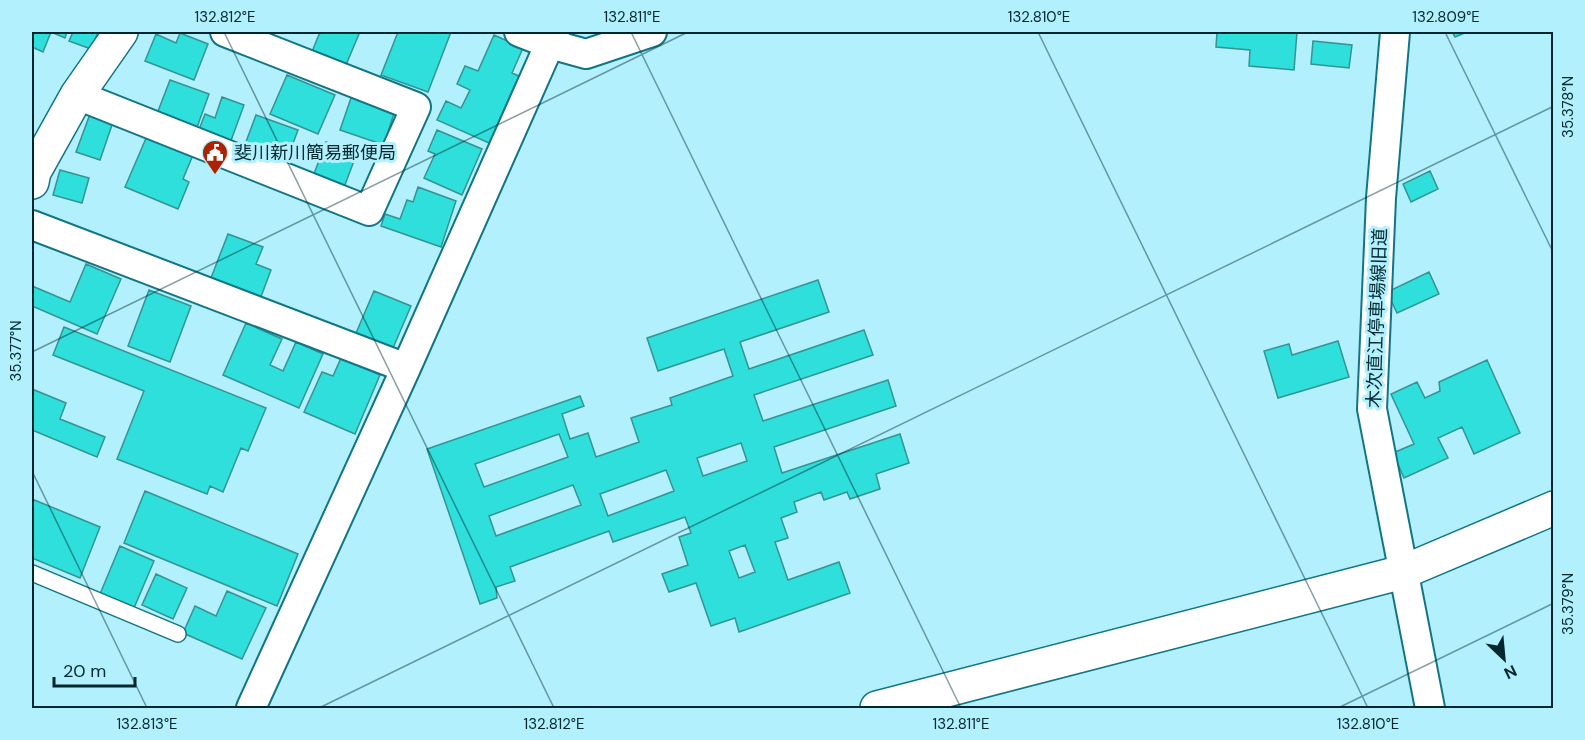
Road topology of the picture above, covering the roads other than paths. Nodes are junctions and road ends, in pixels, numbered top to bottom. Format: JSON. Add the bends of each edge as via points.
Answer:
{"nodes":[{"id":1,"x":121,"y":32,"type":"edge"},
{"id":2,"x":225,"y":32,"type":"edge"},
{"id":3,"x":519,"y":32,"type":"edge"},
{"id":4,"x":652,"y":32,"type":"edge"},
{"id":5,"x":1395,"y":32,"type":"edge"},
{"id":6,"x":553,"y":38,"type":"edge"},
{"id":7,"x":76,"y":95,"type":"junction"},
{"id":8,"x":32,"y":182,"type":"edge"},
{"id":9,"x":32,"y":225,"type":"edge"},
{"id":10,"x":406,"y":368,"type":"junction"},
{"id":11,"x":1554,"y":508,"type":"edge"},
{"id":12,"x":1403,"y":572,"type":"junction"},
{"id":13,"x":32,"y":573,"type":"edge"},
{"id":14,"x":178,"y":634,"type":"dead end"},
{"id":15,"x":251,"y":708,"type":"edge"},
{"id":16,"x":877,"y":708,"type":"edge"},
{"id":17,"x":1430,"y":708,"type":"edge"}],
"edges":[{"from":1,"to":7,"type":"street"},
{"from":2,"to":7,"type":"street","via":[[416,107],[369,211]]},
{"from":3,"to":6,"type":"street"},
{"from":4,"to":6,"type":"street","via":[[586,54]]},
{"from":5,"to":12,"type":"street","name":"木次直江停車場線旧道","via":[[1381,198],[1372,409]]},
{"from":6,"to":10,"type":"street"},
{"from":7,"to":8,"type":"street"},
{"from":9,"to":10,"type":"street"},
{"from":10,"to":15,"type":"street"},
{"from":11,"to":12,"type":"street"},
{"from":12,"to":16,"type":"street"},
{"from":12,"to":17,"type":"street","name":"木次直江停車場線旧道"},
{"from":13,"to":14,"type":"lane"}]}
